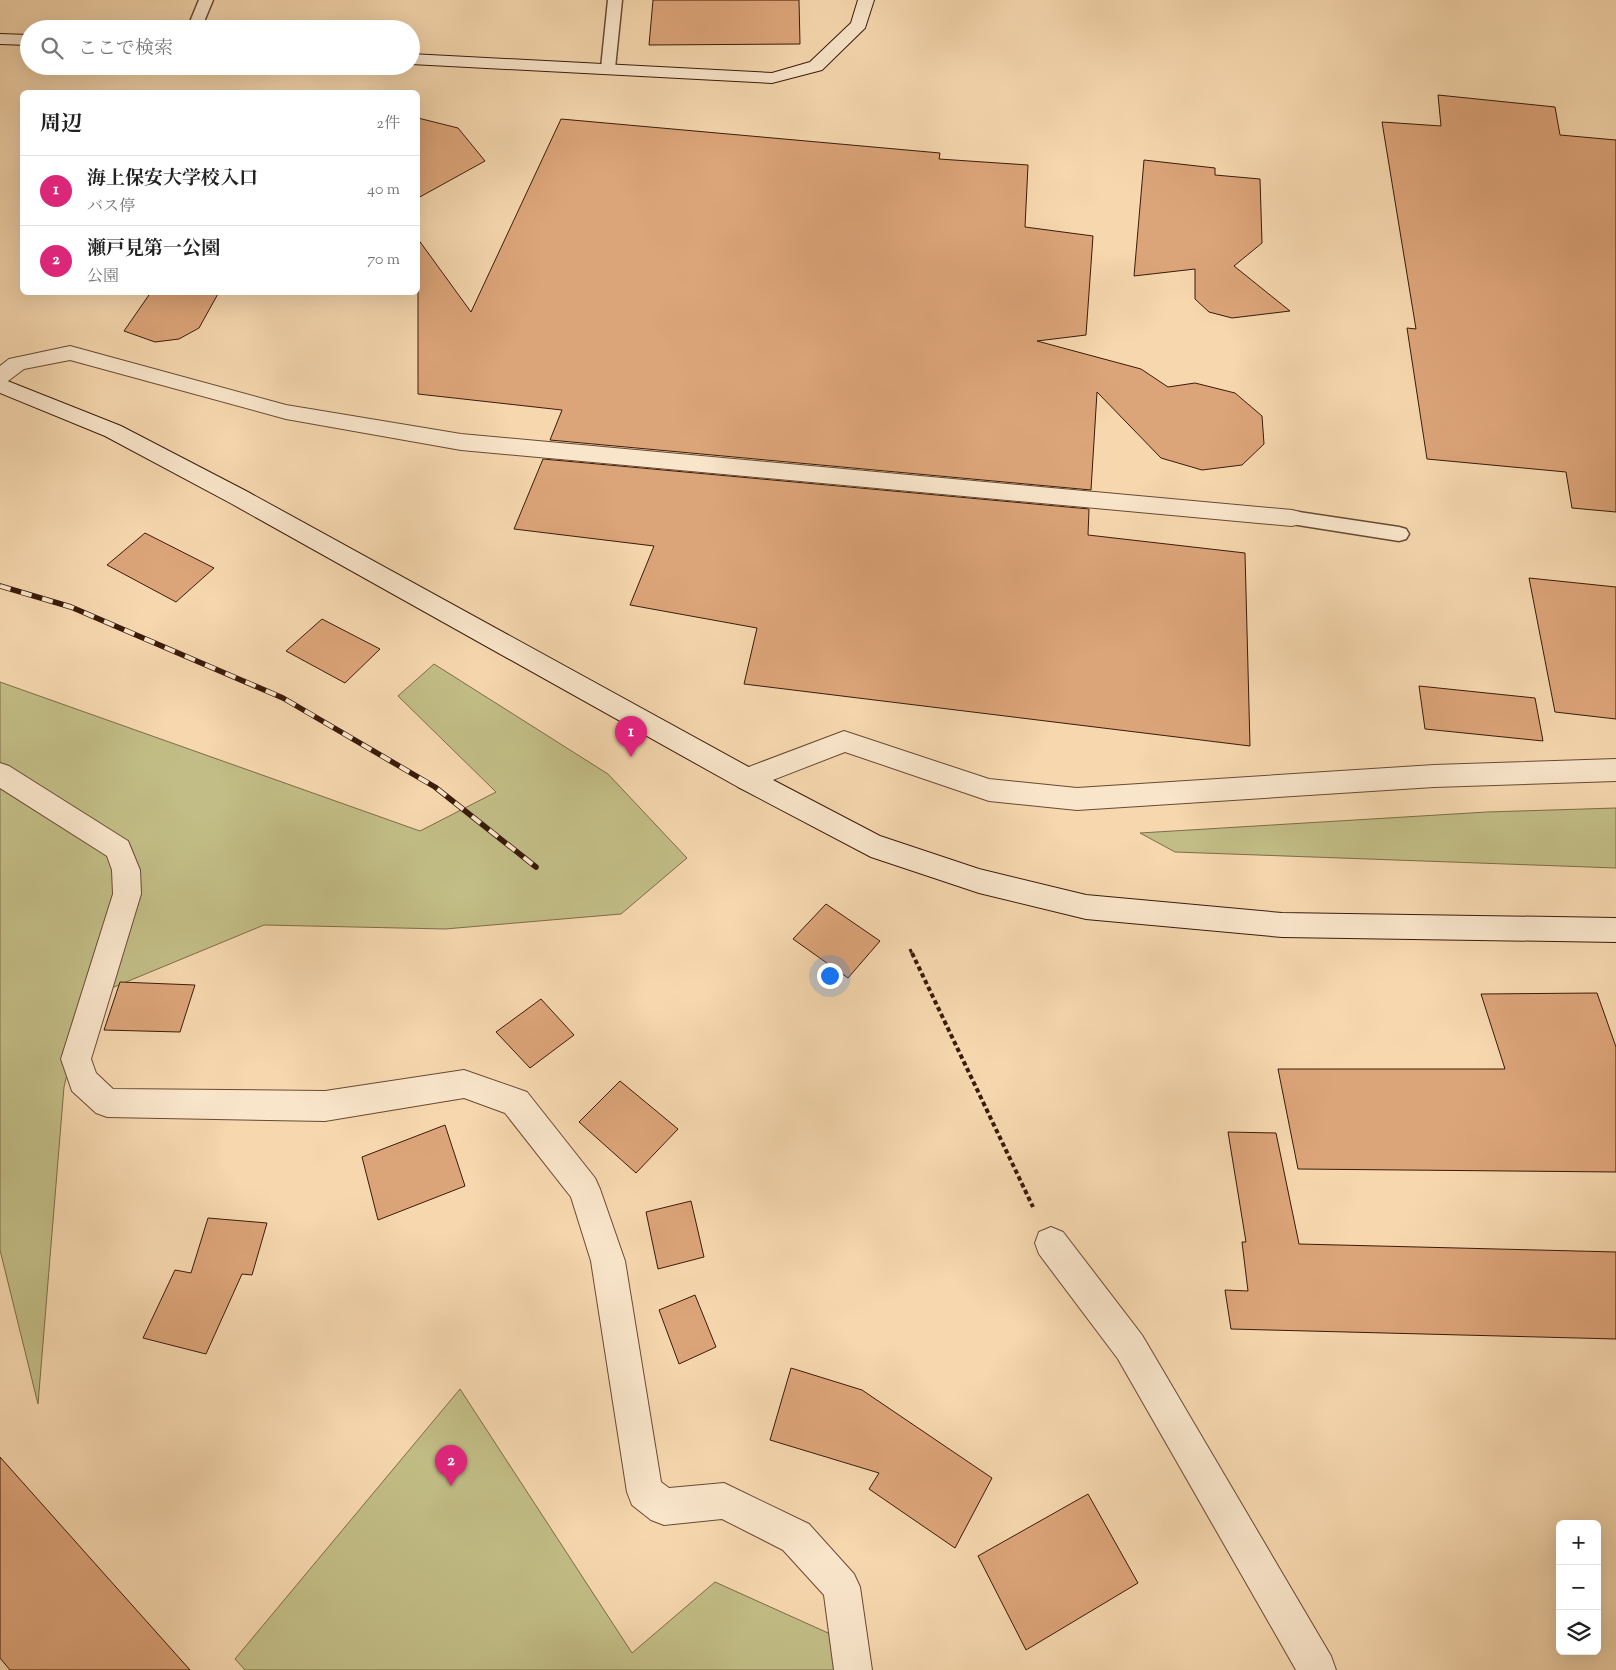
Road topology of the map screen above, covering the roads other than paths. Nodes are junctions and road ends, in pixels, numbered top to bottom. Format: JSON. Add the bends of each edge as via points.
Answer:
{"nodes":[{"id":1,"x":206,"y":0,"type":"edge"},
{"id":2,"x":615,"y":0,"type":"edge"},
{"id":3,"x":866,"y":0,"type":"edge"},
{"id":4,"x":198,"y":20,"type":"edge"},
{"id":5,"x":0,"y":39,"type":"edge"},
{"id":6,"x":20,"y":40,"type":"edge"},
{"id":7,"x":420,"y":59,"type":"edge"},
{"id":8,"x":608,"y":68,"type":"junction"},
{"id":9,"x":0,"y":376,"type":"edge"},
{"id":10,"x":0,"y":385,"type":"edge"},
{"id":11,"x":1292,"y":518,"type":"joint"},
{"id":12,"x":1399,"y":534,"type":"dead end"},
{"id":13,"x":1616,"y":770,"type":"edge"},
{"id":14,"x":0,"y":774,"type":"edge"},
{"id":15,"x":747,"y":779,"type":"junction"},
{"id":16,"x":1616,"y":930,"type":"edge"},
{"id":17,"x":1051,"y":1243,"type":"road end"},
{"id":18,"x":853,"y":1670,"type":"edge"},
{"id":19,"x":1317,"y":1670,"type":"edge"}],
"edges":[{"from":1,"to":4,"type":"lane"},
{"from":2,"to":8,"type":"lane"},
{"from":3,"to":8,"type":"street","via":[[859,24],[816,66],[772,78]]},
{"from":5,"to":6,"type":"street"},
{"from":7,"to":8,"type":"street"},
{"from":9,"to":11,"type":"street","via":[[17,364],[70,353],[286,412],[461,442]]},
{"from":10,"to":15,"type":"street","via":[[113,431],[215,484]]},
{"from":11,"to":12,"type":"lane"},
{"from":13,"to":15,"type":"street","via":[[1434,776],[1077,799],[988,790],[844,741]]},
{"from":14,"to":18,"type":"street","via":[[118,849],[126,870],[127,894],[76,1059],[83,1081],[107,1103],[325,1106],[464,1084],[516,1102],[584,1188],[608,1262],[645,1492],[664,1507],[724,1501],[796,1537],[841,1587]]},
{"from":15,"to":16,"type":"street","via":[[871,844],[979,881],[1086,907],[1282,925]]},
{"from":17,"to":19,"type":"street","via":[[1130,1347]]}]}
